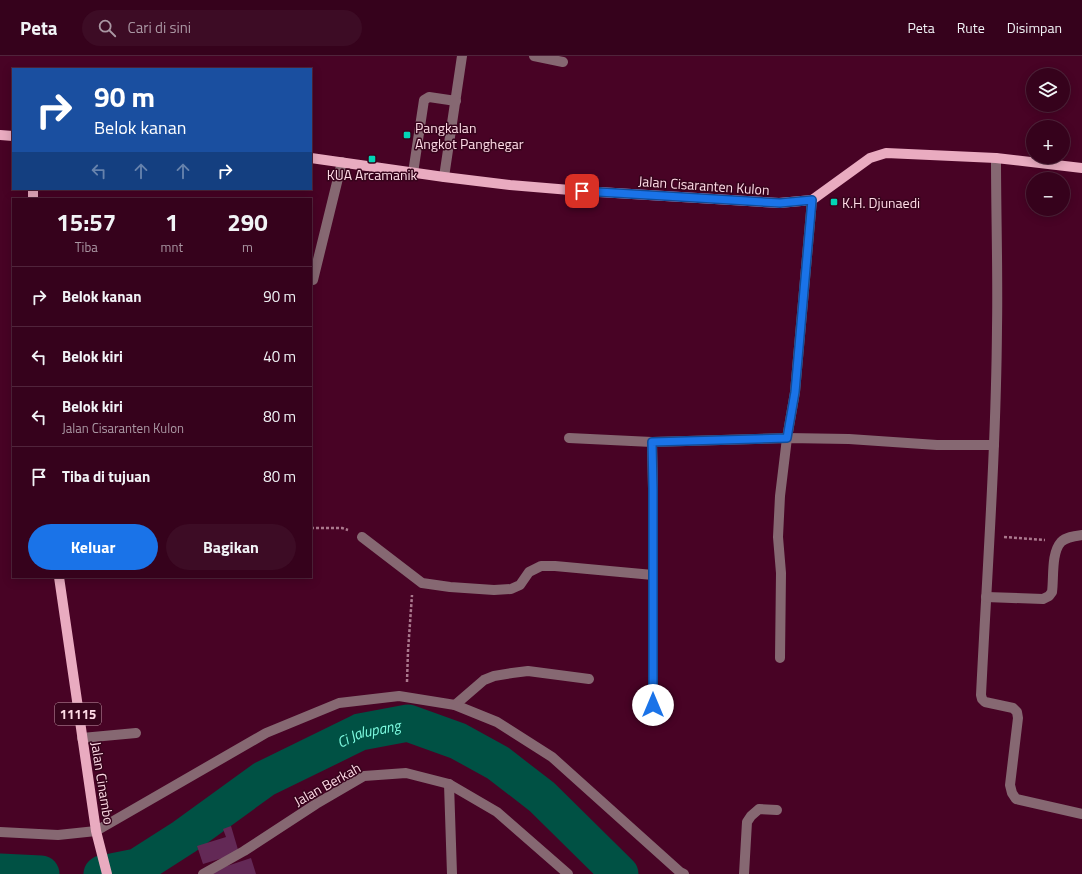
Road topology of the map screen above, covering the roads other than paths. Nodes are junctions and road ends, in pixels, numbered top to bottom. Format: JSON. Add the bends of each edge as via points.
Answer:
{"nodes":[{"id":1,"x":462,"y":56,"type":"edge"},
{"id":2,"x":534,"y":56,"type":"edge"},
{"id":3,"x":562,"y":62,"type":"dead end"},
{"id":4,"x":456,"y":101,"type":"junction"},
{"id":5,"x":0,"y":135,"type":"edge"},
{"id":6,"x":12,"y":136,"type":"edge"},
{"id":7,"x":312,"y":158,"type":"edge"},
{"id":8,"x":996,"y":158,"type":"junction"},
{"id":9,"x":342,"y":162,"type":"junction"},
{"id":10,"x":1082,"y":168,"type":"edge"},
{"id":11,"x":413,"y":173,"type":"junction"},
{"id":12,"x":444,"y":177,"type":"junction"},
{"id":13,"x":812,"y":200,"type":"junction"},
{"id":14,"x":313,"y":280,"type":"dead end"},
{"id":15,"x":570,"y":438,"type":"dead end"},
{"id":16,"x":787,"y":438,"type":"junction"},
{"id":17,"x":652,"y":442,"type":"junction"},
{"id":18,"x":994,"y":444,"type":"junction"},
{"id":19,"x":1082,"y":535,"type":"edge"},
{"id":20,"x":362,"y":537,"type":"dead end"},
{"id":21,"x":653,"y":575,"type":"junction"},
{"id":22,"x":59,"y":578,"type":"edge"},
{"id":23,"x":986,"y":597,"type":"junction"},
{"id":24,"x":780,"y":658,"type":"dead end"},
{"id":25,"x":590,"y":678,"type":"dead end"},
{"id":26,"x":455,"y":705,"type":"junction"},
{"id":27,"x":653,"y":705,"type":"dead end"},
{"id":28,"x":136,"y":733,"type":"dead end"},
{"id":29,"x":82,"y":738,"type":"junction"},
{"id":30,"x":449,"y":784,"type":"junction"},
{"id":31,"x":777,"y":810,"type":"dead end"},
{"id":32,"x":1082,"y":814,"type":"edge"},
{"id":33,"x":96,"y":831,"type":"junction"},
{"id":34,"x":0,"y":832,"type":"edge"},
{"id":35,"x":107,"y":874,"type":"edge"},
{"id":36,"x":203,"y":874,"type":"edge"},
{"id":37,"x":452,"y":874,"type":"edge"},
{"id":38,"x":568,"y":874,"type":"edge"},
{"id":39,"x":684,"y":874,"type":"edge"},
{"id":40,"x":744,"y":874,"type":"edge"}],
"edges":[{"from":1,"to":4,"type":"street"},
{"from":2,"to":3,"type":"street"},
{"from":4,"to":11,"type":"street","via":[[429,96],[424,100]]},
{"from":4,"to":12,"type":"street"},
{"from":5,"to":6,"type":"main road"},
{"from":7,"to":9,"type":"main road","name":"Jalan Cisaranten Kulon"},
{"from":8,"to":10,"type":"main road"},
{"from":8,"to":13,"type":"main road","via":[[886,154],[870,158]]},
{"from":8,"to":18,"type":"street","via":[[997,328]]},
{"from":9,"to":11,"type":"main road","name":"Jalan Cisaranten Kulon"},
{"from":9,"to":14,"type":"street"},
{"from":11,"to":12,"type":"main road","name":"Jalan Cisaranten Kulon"},
{"from":12,"to":13,"type":"main road","name":"Jalan Cisaranten Kulon","via":[[582,191],[772,203]]},
{"from":13,"to":16,"type":"street","via":[[795,392]]},
{"from":15,"to":17,"type":"street"},
{"from":16,"to":17,"type":"street"},
{"from":16,"to":18,"type":"street","via":[[937,445]]},
{"from":16,"to":24,"type":"street","via":[[778,537],[781,573]]},
{"from":17,"to":21,"type":"street"},
{"from":18,"to":23,"type":"street"},
{"from":19,"to":23,"type":"street","via":[[1062,541],[1055,552],[1052,592],[1049,596],[1043,599]]},
{"from":20,"to":21,"type":"street","via":[[422,583],[450,587],[510,589],[520,585],[529,572],[541,566]]},
{"from":21,"to":27,"type":"street"},
{"from":22,"to":29,"type":"main road","name":"Jalan Cinambo","number":"11115"},
{"from":23,"to":32,"type":"street","via":[[981,695],[985,702],[1013,708],[1017,712],[1010,785],[1012,793],[1016,799]]},
{"from":25,"to":26,"type":"street","via":[[528,671],[494,676],[484,680]]},
{"from":26,"to":33,"type":"street","via":[[399,696],[339,703],[266,734]]},
{"from":26,"to":39,"type":"street","via":[[498,722],[552,757]]},
{"from":28,"to":29,"type":"street"},
{"from":29,"to":33,"type":"main road","name":"Jalan Cinambo","number":"11115"},
{"from":30,"to":36,"type":"street","name":"Jalan Berkah","via":[[406,773],[364,776],[316,804],[244,852]]},
{"from":30,"to":37,"type":"street"},
{"from":30,"to":38,"type":"street","name":"Jalan Berkah","via":[[498,812]]},
{"from":31,"to":40,"type":"street","via":[[759,809],[750,816],[747,822]]},
{"from":33,"to":34,"type":"street","via":[[58,835]]},
{"from":33,"to":35,"type":"main road","name":"Jalan Cinambo","number":"11115"}]}
